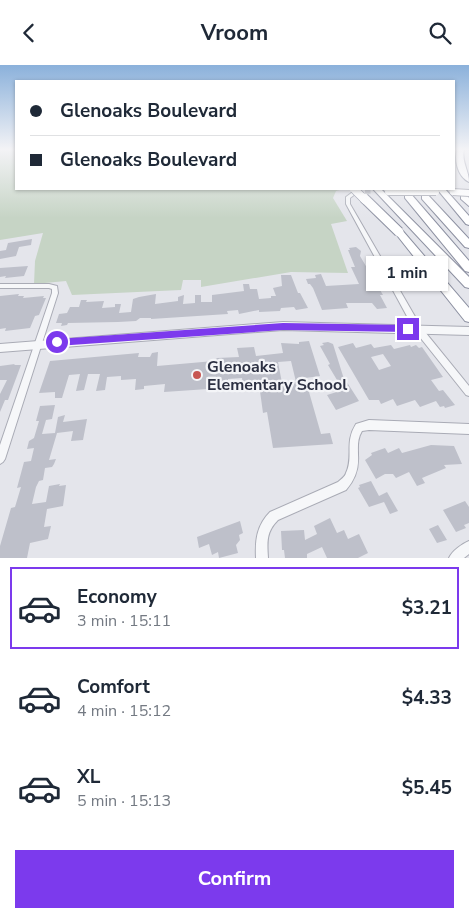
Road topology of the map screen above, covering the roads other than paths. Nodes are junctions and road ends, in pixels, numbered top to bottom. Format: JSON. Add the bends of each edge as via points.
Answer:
{"nodes":[{"id":1,"x":439,"y":190,"type":"edge"},
{"id":2,"x":455,"y":190,"type":"edge"},
{"id":3,"x":369,"y":191,"type":"edge"},
{"id":4,"x":408,"y":196,"type":"dead end"},
{"id":5,"x":425,"y":197,"type":"dead end"},
{"id":6,"x":467,"y":197,"type":"edge"},
{"id":7,"x":469,"y":222,"type":"edge"},
{"id":8,"x":469,"y":245,"type":"edge"},
{"id":9,"x":469,"y":268,"type":"edge"},
{"id":10,"x":469,"y":284,"type":"edge"},
{"id":11,"x":0,"y":286,"type":"edge"},
{"id":12,"x":469,"y":317,"type":"edge"},
{"id":13,"x":418,"y":329,"type":"junction"},
{"id":14,"x":469,"y":331,"type":"edge"},
{"id":15,"x":39,"y":344,"type":"junction"},
{"id":16,"x":0,"y":348,"type":"edge"},
{"id":17,"x":469,"y":392,"type":"edge"},
{"id":18,"x":469,"y":429,"type":"edge"},
{"id":19,"x":0,"y":459,"type":"edge"},
{"id":20,"x":469,"y":547,"type":"edge"},
{"id":21,"x":262,"y":558,"type":"edge"},
{"id":22,"x":455,"y":558,"type":"edge"}],
"edges":[{"from":1,"to":3,"type":"main road","bridge":true},
{"from":1,"to":7,"type":"highway"},
{"from":2,"to":6,"type":"main road","bridge":true},
{"from":3,"to":10,"type":"highway"},
{"from":3,"to":12,"type":"highway","bridge":true},
{"from":3,"to":13,"type":"street","via":[[348,197],[348,204]]},
{"from":4,"to":9,"type":"highway"},
{"from":5,"to":8,"type":"highway"},
{"from":11,"to":15,"type":"street","via":[[55,288]]},
{"from":13,"to":14,"type":"street"},
{"from":13,"to":15,"type":"street","via":[[283,326]]},
{"from":13,"to":17,"type":"street"},
{"from":15,"to":16,"type":"street"},
{"from":15,"to":19,"type":"street"},
{"from":18,"to":21,"type":"street","via":[[359,427],[355,433],[354,468],[349,479],[342,486],[268,521],[262,535]]},
{"from":20,"to":22,"type":"street"}]}
